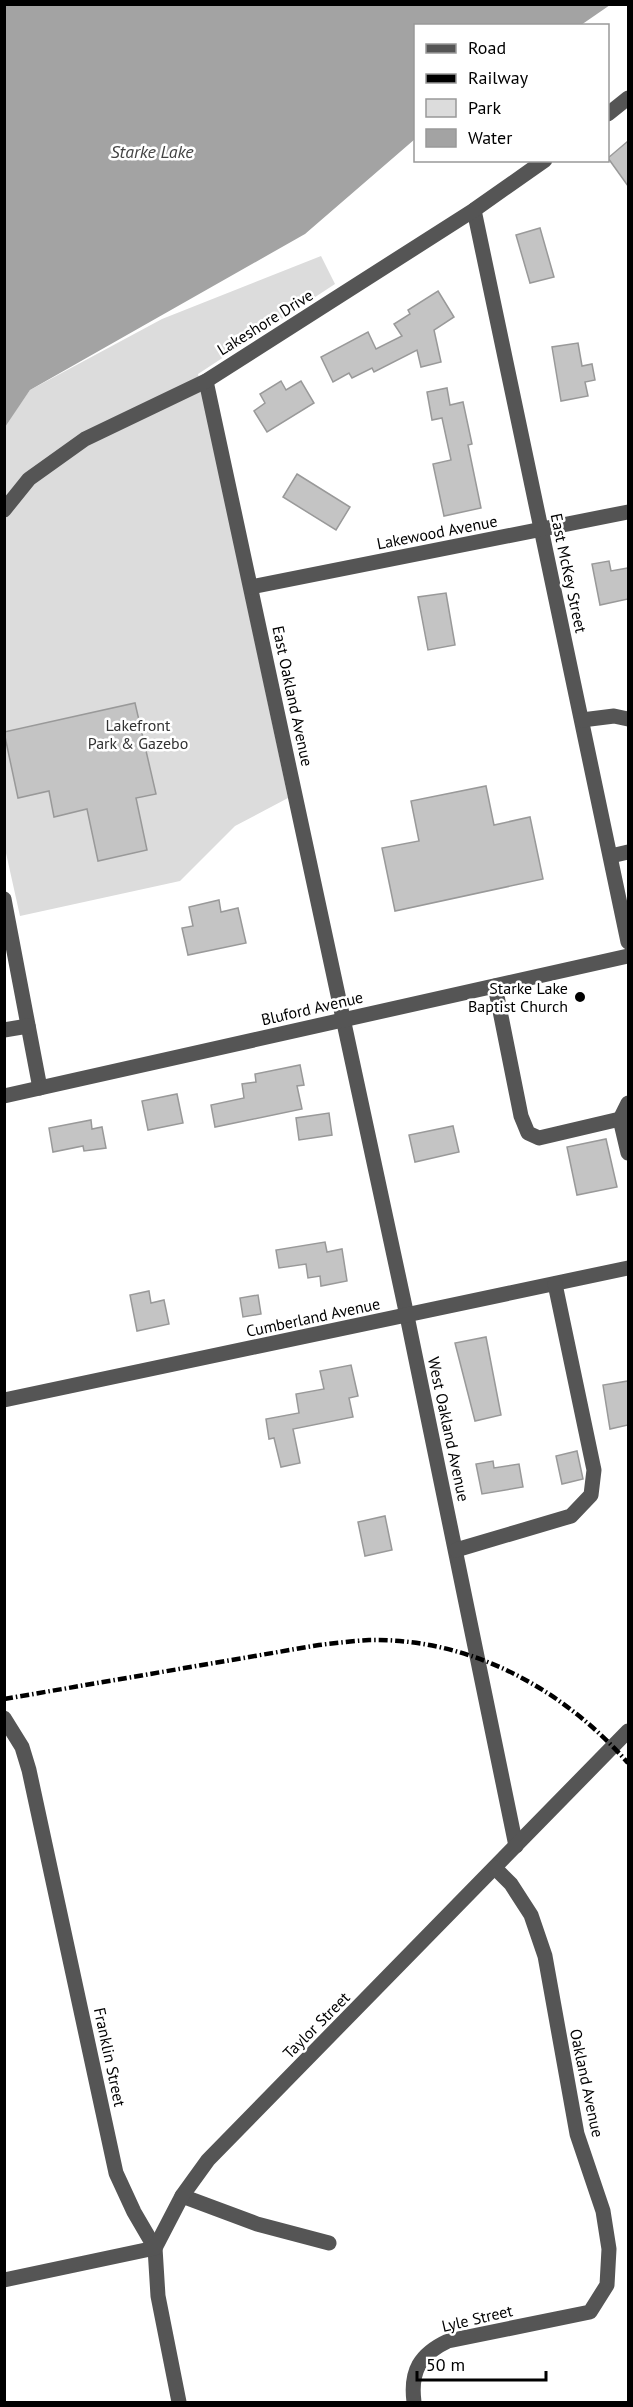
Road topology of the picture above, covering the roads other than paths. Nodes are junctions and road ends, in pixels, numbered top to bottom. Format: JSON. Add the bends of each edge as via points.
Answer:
{"nodes":[{"id":1,"x":628,"y":98,"type":"edge"},
{"id":2,"x":609,"y":113,"type":"edge"},
{"id":3,"x":542,"y":162,"type":"edge"},
{"id":4,"x":474,"y":210,"type":"junction"},
{"id":5,"x":206,"y":381,"type":"junction"},
{"id":6,"x":4,"y":510,"type":"edge"},
{"id":7,"x":628,"y":512,"type":"edge"},
{"id":8,"x":542,"y":530,"type":"junction"},
{"id":9,"x":251,"y":587,"type":"junction"},
{"id":10,"x":628,"y":719,"type":"edge"},
{"id":11,"x":582,"y":720,"type":"junction"},
{"id":12,"x":628,"y":852,"type":"edge"},
{"id":13,"x":610,"y":856,"type":"junction"},
{"id":14,"x":5,"y":900,"type":"edge"},
{"id":15,"x":628,"y":942,"type":"edge"},
{"id":16,"x":9,"y":952,"type":"edge"},
{"id":17,"x":628,"y":956,"type":"edge"},
{"id":18,"x":495,"y":986,"type":"junction"},
{"id":19,"x":343,"y":1020,"type":"junction"},
{"id":20,"x":28,"y":1026,"type":"junction"},
{"id":21,"x":4,"y":1030,"type":"edge"},
{"id":22,"x":40,"y":1088,"type":"junction"},
{"id":23,"x":4,"y":1096,"type":"edge"},
{"id":24,"x":628,"y":1103,"type":"edge"},
{"id":25,"x":620,"y":1119,"type":"junction"},
{"id":26,"x":628,"y":1153,"type":"edge"},
{"id":27,"x":628,"y":1268,"type":"edge"},
{"id":28,"x":555,"y":1284,"type":"junction"},
{"id":29,"x":406,"y":1316,"type":"junction"},
{"id":30,"x":4,"y":1400,"type":"edge"},
{"id":31,"x":456,"y":1550,"type":"junction"},
{"id":32,"x":4,"y":1718,"type":"edge"},
{"id":33,"x":628,"y":1731,"type":"edge"},
{"id":34,"x":516,"y":1846,"type":"junction"},
{"id":35,"x":495,"y":1868,"type":"junction"},
{"id":36,"x":182,"y":2196,"type":"junction"},
{"id":37,"x":329,"y":2243,"type":"dead end"},
{"id":38,"x":155,"y":2248,"type":"junction"},
{"id":39,"x":4,"y":2280,"type":"edge"},
{"id":40,"x":590,"y":2312,"type":"joint"},
{"id":41,"x":179,"y":2403,"type":"edge"},
{"id":42,"x":414,"y":2403,"type":"edge"}],
"edges":[{"from":1,"to":2,"type":"street"},
{"from":3,"to":4,"type":"street","name":"Lakeshore Drive"},
{"from":4,"to":5,"type":"street","name":"Lakeshore Drive"},
{"from":4,"to":8,"type":"street","name":"East McKey Street"},
{"from":5,"to":6,"type":"street","name":"Lakeshore Drive","via":[[86,439],[29,479]]},
{"from":5,"to":9,"type":"street","name":"East Oakland Avenue"},
{"from":7,"to":8,"type":"street","name":"Lakewood Avenue"},
{"from":8,"to":9,"type":"street","name":"Lakewood Avenue"},
{"from":8,"to":11,"type":"street","name":"East McKey Street"},
{"from":9,"to":19,"type":"street","name":"East Oakland Avenue"},
{"from":10,"to":11,"type":"street","via":[[614,716]]},
{"from":11,"to":13,"type":"street","name":"East McKey Street"},
{"from":12,"to":13,"type":"street"},
{"from":13,"to":15,"type":"street","name":"East McKey Street"},
{"from":14,"to":16,"type":"street"},
{"from":16,"to":20,"type":"street"},
{"from":17,"to":18,"type":"street","name":"Bluford Avenue"},
{"from":18,"to":19,"type":"street","name":"Bluford Avenue"},
{"from":18,"to":25,"type":"street","via":[[521,1116],[528,1133],[538,1138]]},
{"from":19,"to":22,"type":"street","name":"Bluford Avenue"},
{"from":19,"to":29,"type":"street","name":"West Oakland Avenue"},
{"from":20,"to":21,"type":"street"},
{"from":20,"to":22,"type":"street"},
{"from":22,"to":23,"type":"street","name":"Bluford Avenue"},
{"from":24,"to":25,"type":"street"},
{"from":25,"to":26,"type":"street"},
{"from":27,"to":28,"type":"street","name":"Cumberland Avenue"},
{"from":28,"to":29,"type":"street","name":"Cumberland Avenue"},
{"from":28,"to":31,"type":"street","via":[[594,1470],[591,1495],[571,1516]]},
{"from":29,"to":30,"type":"street","name":"Cumberland Avenue"},
{"from":29,"to":31,"type":"street","name":"West Oakland Avenue"},
{"from":31,"to":34,"type":"street","name":"West Oakland Avenue"},
{"from":32,"to":38,"type":"street","name":"Franklin Street","via":[[22,1746],[29,1770],[116,2173]]},
{"from":33,"to":34,"type":"street","name":"Taylor Street"},
{"from":34,"to":35,"type":"street","name":"Taylor Street"},
{"from":35,"to":36,"type":"street","name":"Taylor Street","via":[[208,2160]]},
{"from":35,"to":40,"type":"street","name":"Oakland Avenue","via":[[531,1915],[545,1956],[577,2134],[603,2211],[609,2248],[607,2285]]},
{"from":36,"to":37,"type":"street","via":[[257,2224]]},
{"from":36,"to":38,"type":"street","name":"Taylor Street"},
{"from":38,"to":39,"type":"street"},
{"from":38,"to":41,"type":"street","name":"Franklin Street","via":[[158,2296]]},
{"from":40,"to":42,"type":"street","name":"Lyle Street","via":[[448,2341],[432,2349],[419,2362],[412,2388]]}]}
